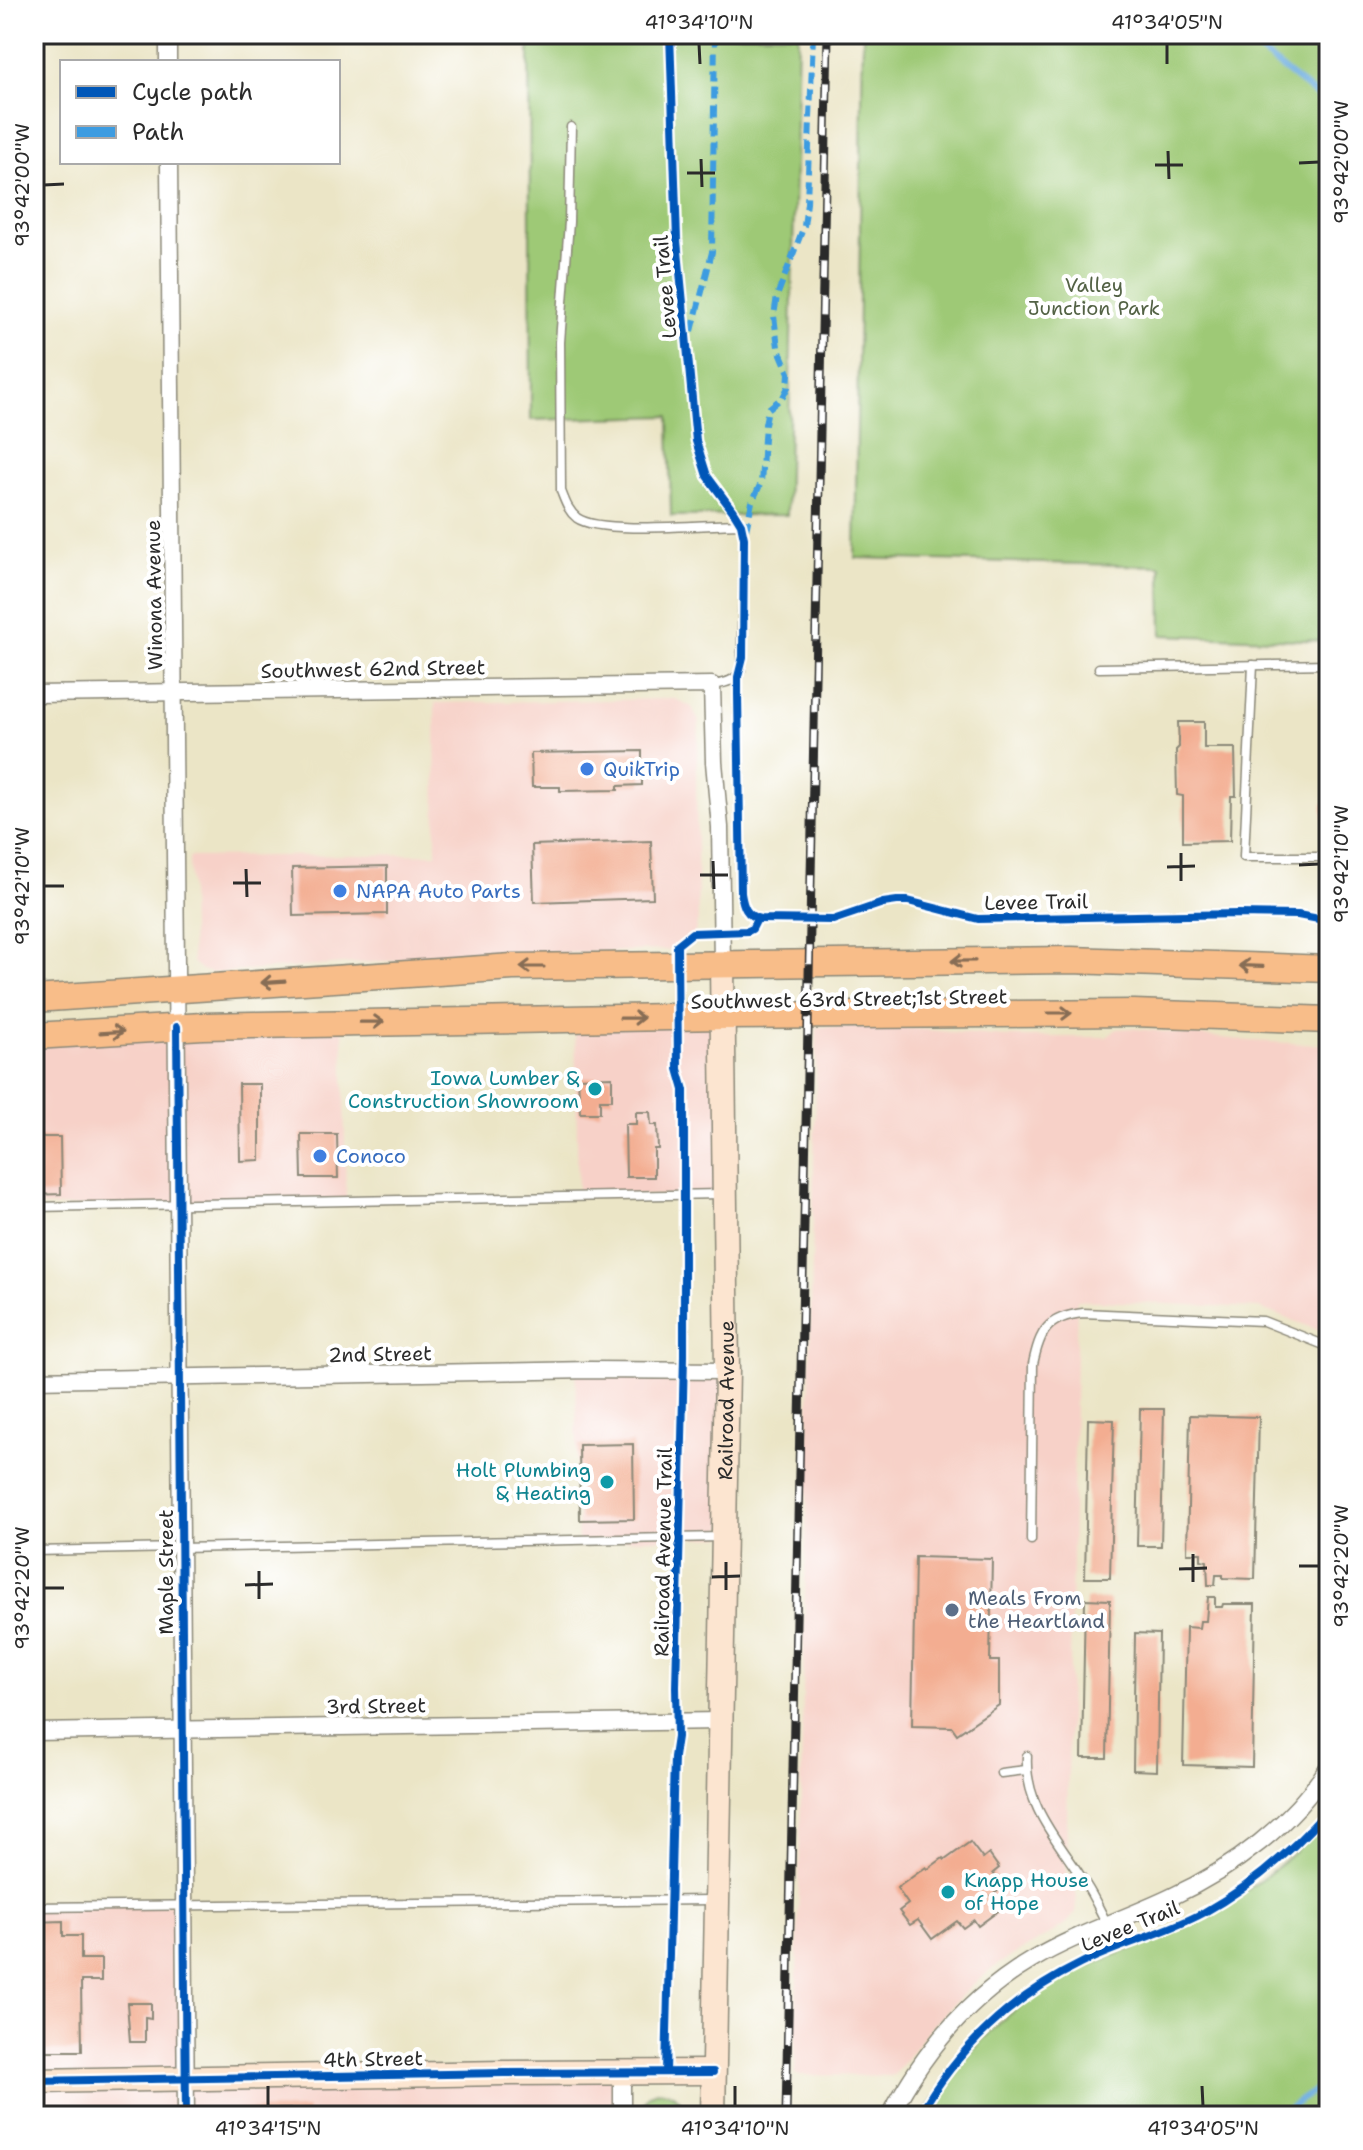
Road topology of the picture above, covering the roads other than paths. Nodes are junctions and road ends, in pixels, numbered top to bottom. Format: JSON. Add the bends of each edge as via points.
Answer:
{"nodes":[{"id":1,"x":168,"y":34,"type":"edge"},
{"id":2,"x":168,"y":60,"type":"edge"},
{"id":3,"x":571,"y":127,"type":"dead end"},
{"id":4,"x":169,"y":164,"type":"edge"},
{"id":5,"x":1329,"y":664,"type":"edge"},
{"id":6,"x":1253,"y":665,"type":"junction"},
{"id":7,"x":1099,"y":668,"type":"dead end"},
{"id":8,"x":712,"y":685,"type":"junction"},
{"id":9,"x":175,"y":691,"type":"junction"},
{"id":10,"x":34,"y":694,"type":"edge"},
{"id":11,"x":1329,"y":857,"type":"edge"},
{"id":12,"x":722,"y":965,"type":"junction"},
{"id":13,"x":1329,"y":969,"type":"edge"},
{"id":14,"x":177,"y":989,"type":"junction"},
{"id":15,"x":34,"y":999,"type":"edge"},
{"id":16,"x":723,"y":1016,"type":"junction"},
{"id":17,"x":1329,"y":1020,"type":"edge"},
{"id":18,"x":177,"y":1027,"type":"junction"},
{"id":19,"x":34,"y":1036,"type":"edge"},
{"id":20,"x":725,"y":1194,"type":"junction"},
{"id":21,"x":179,"y":1205,"type":"junction"},
{"id":22,"x":34,"y":1207,"type":"edge"},
{"id":23,"x":1329,"y":1347,"type":"edge"},
{"id":24,"x":727,"y":1371,"type":"junction"},
{"id":25,"x":181,"y":1377,"type":"junction"},
{"id":26,"x":34,"y":1380,"type":"edge"},
{"id":27,"x":723,"y":1537,"type":"junction"},
{"id":28,"x":1031,"y":1540,"type":"dead end"},
{"id":29,"x":182,"y":1548,"type":"junction"},
{"id":30,"x":34,"y":1551,"type":"edge"},
{"id":31,"x":719,"y":1721,"type":"junction"},
{"id":32,"x":183,"y":1729,"type":"junction"},
{"id":33,"x":34,"y":1732,"type":"edge"},
{"id":34,"x":1027,"y":1756,"type":"dead end"},
{"id":35,"x":1329,"y":1766,"type":"edge"},
{"id":36,"x":1026,"y":1770,"type":"junction"},
{"id":37,"x":1001,"y":1773,"type":"dead end"},
{"id":38,"x":716,"y":1900,"type":"junction"},
{"id":39,"x":185,"y":1904,"type":"junction"},
{"id":40,"x":34,"y":1907,"type":"edge"},
{"id":41,"x":1107,"y":1925,"type":"junction"},
{"id":42,"x":622,"y":2072,"type":"junction"},
{"id":43,"x":713,"y":2072,"type":"junction"},
{"id":44,"x":186,"y":2078,"type":"junction"},
{"id":45,"x":34,"y":2081,"type":"edge"},
{"id":46,"x":186,"y":2116,"type":"edge"},
{"id":47,"x":622,"y":2116,"type":"edge"},
{"id":48,"x":713,"y":2116,"type":"edge"},
{"id":49,"x":890,"y":2116,"type":"edge"}],
"edges":[{"from":1,"to":2,"type":"street"},
{"from":3,"to":8,"type":"lane","via":[[560,331],[561,491],[578,519],[593,524],[741,524],[743,662],[738,677]]},
{"from":4,"to":9,"type":"street","name":"Winona Avenue"},
{"from":5,"to":6,"type":"lane"},
{"from":6,"to":7,"type":"lane"},
{"from":6,"to":11,"type":"lane","via":[[1244,857]]},
{"from":8,"to":9,"type":"street","name":"Southwest 62nd Street"},
{"from":8,"to":12,"type":"street","name":"Railroad Avenue"},
{"from":9,"to":10,"type":"street","name":"Southwest 62nd Street"},
{"from":9,"to":14,"type":"street","name":"Winona Avenue"},
{"from":13,"to":12,"type":"main road","name":"Southwest 63rd Street;1st Street","one_way":true,"via":[[1071,960]]},
{"from":12,"to":14,"type":"main road","name":"Southwest 63rd Street;1st Street","one_way":true,"via":[[513,967]]},
{"from":12,"to":16,"type":"main road","name":"Railroad Avenue"},
{"from":14,"to":15,"type":"main road","name":"Southwest 63rd Street;1st Street"},
{"from":14,"to":18,"type":"street","name":"Winona Avenue"},
{"from":16,"to":17,"type":"main road","name":"Southwest 63rd Street;1st Street","one_way":true,"via":[[1134,1013]]},
{"from":18,"to":16,"type":"main road","name":"Southwest 63rd Street;1st Street","one_way":true},
{"from":16,"to":20,"type":"main road","name":"Railroad Avenue"},
{"from":19,"to":18,"type":"main road","name":"Southwest 63rd Street;1st Street","one_way":true},
{"from":18,"to":21,"type":"street","name":"Maple Street"},
{"from":20,"to":21,"type":"lane"},
{"from":20,"to":24,"type":"main road","name":"Railroad Avenue"},
{"from":21,"to":22,"type":"lane"},
{"from":21,"to":25,"type":"street","name":"Maple Street"},
{"from":23,"to":28,"type":"lane","via":[[1263,1321],[1083,1313],[1049,1324],[1033,1364]]},
{"from":24,"to":25,"type":"street","name":"2nd Street"},
{"from":24,"to":27,"type":"main road","name":"Railroad Avenue"},
{"from":25,"to":26,"type":"street","name":"2nd Street"},
{"from":25,"to":29,"type":"street","name":"Maple Street"},
{"from":27,"to":29,"type":"lane"},
{"from":27,"to":31,"type":"main road","name":"Railroad Avenue"},
{"from":29,"to":30,"type":"lane"},
{"from":29,"to":32,"type":"street","name":"Maple Street"},
{"from":31,"to":32,"type":"street","name":"3rd Street"},
{"from":31,"to":38,"type":"main road","name":"Railroad Avenue"},
{"from":32,"to":33,"type":"street","name":"3rd Street"},
{"from":32,"to":39,"type":"street","name":"Maple Street"},
{"from":34,"to":36,"type":"lane"},
{"from":35,"to":41,"type":"street","via":[[1290,1813],[1239,1858],[1171,1898]]},
{"from":36,"to":37,"type":"lane"},
{"from":36,"to":41,"type":"lane","via":[[1044,1824]]},
{"from":38,"to":39,"type":"lane"},
{"from":38,"to":43,"type":"main road","name":"Railroad Avenue"},
{"from":39,"to":40,"type":"lane"},
{"from":39,"to":44,"type":"street","name":"Maple Street"},
{"from":41,"to":49,"type":"street","via":[[1029,1962],[972,2004],[930,2050]]},
{"from":42,"to":43,"type":"main road","name":"4th Street"},
{"from":42,"to":44,"type":"main road","name":"4th Street"},
{"from":42,"to":47,"type":"street"},
{"from":43,"to":48,"type":"main road","name":"Railroad Avenue"},
{"from":44,"to":45,"type":"main road","name":"4th Street"},
{"from":44,"to":46,"type":"street","name":"Maple Street"}]}
